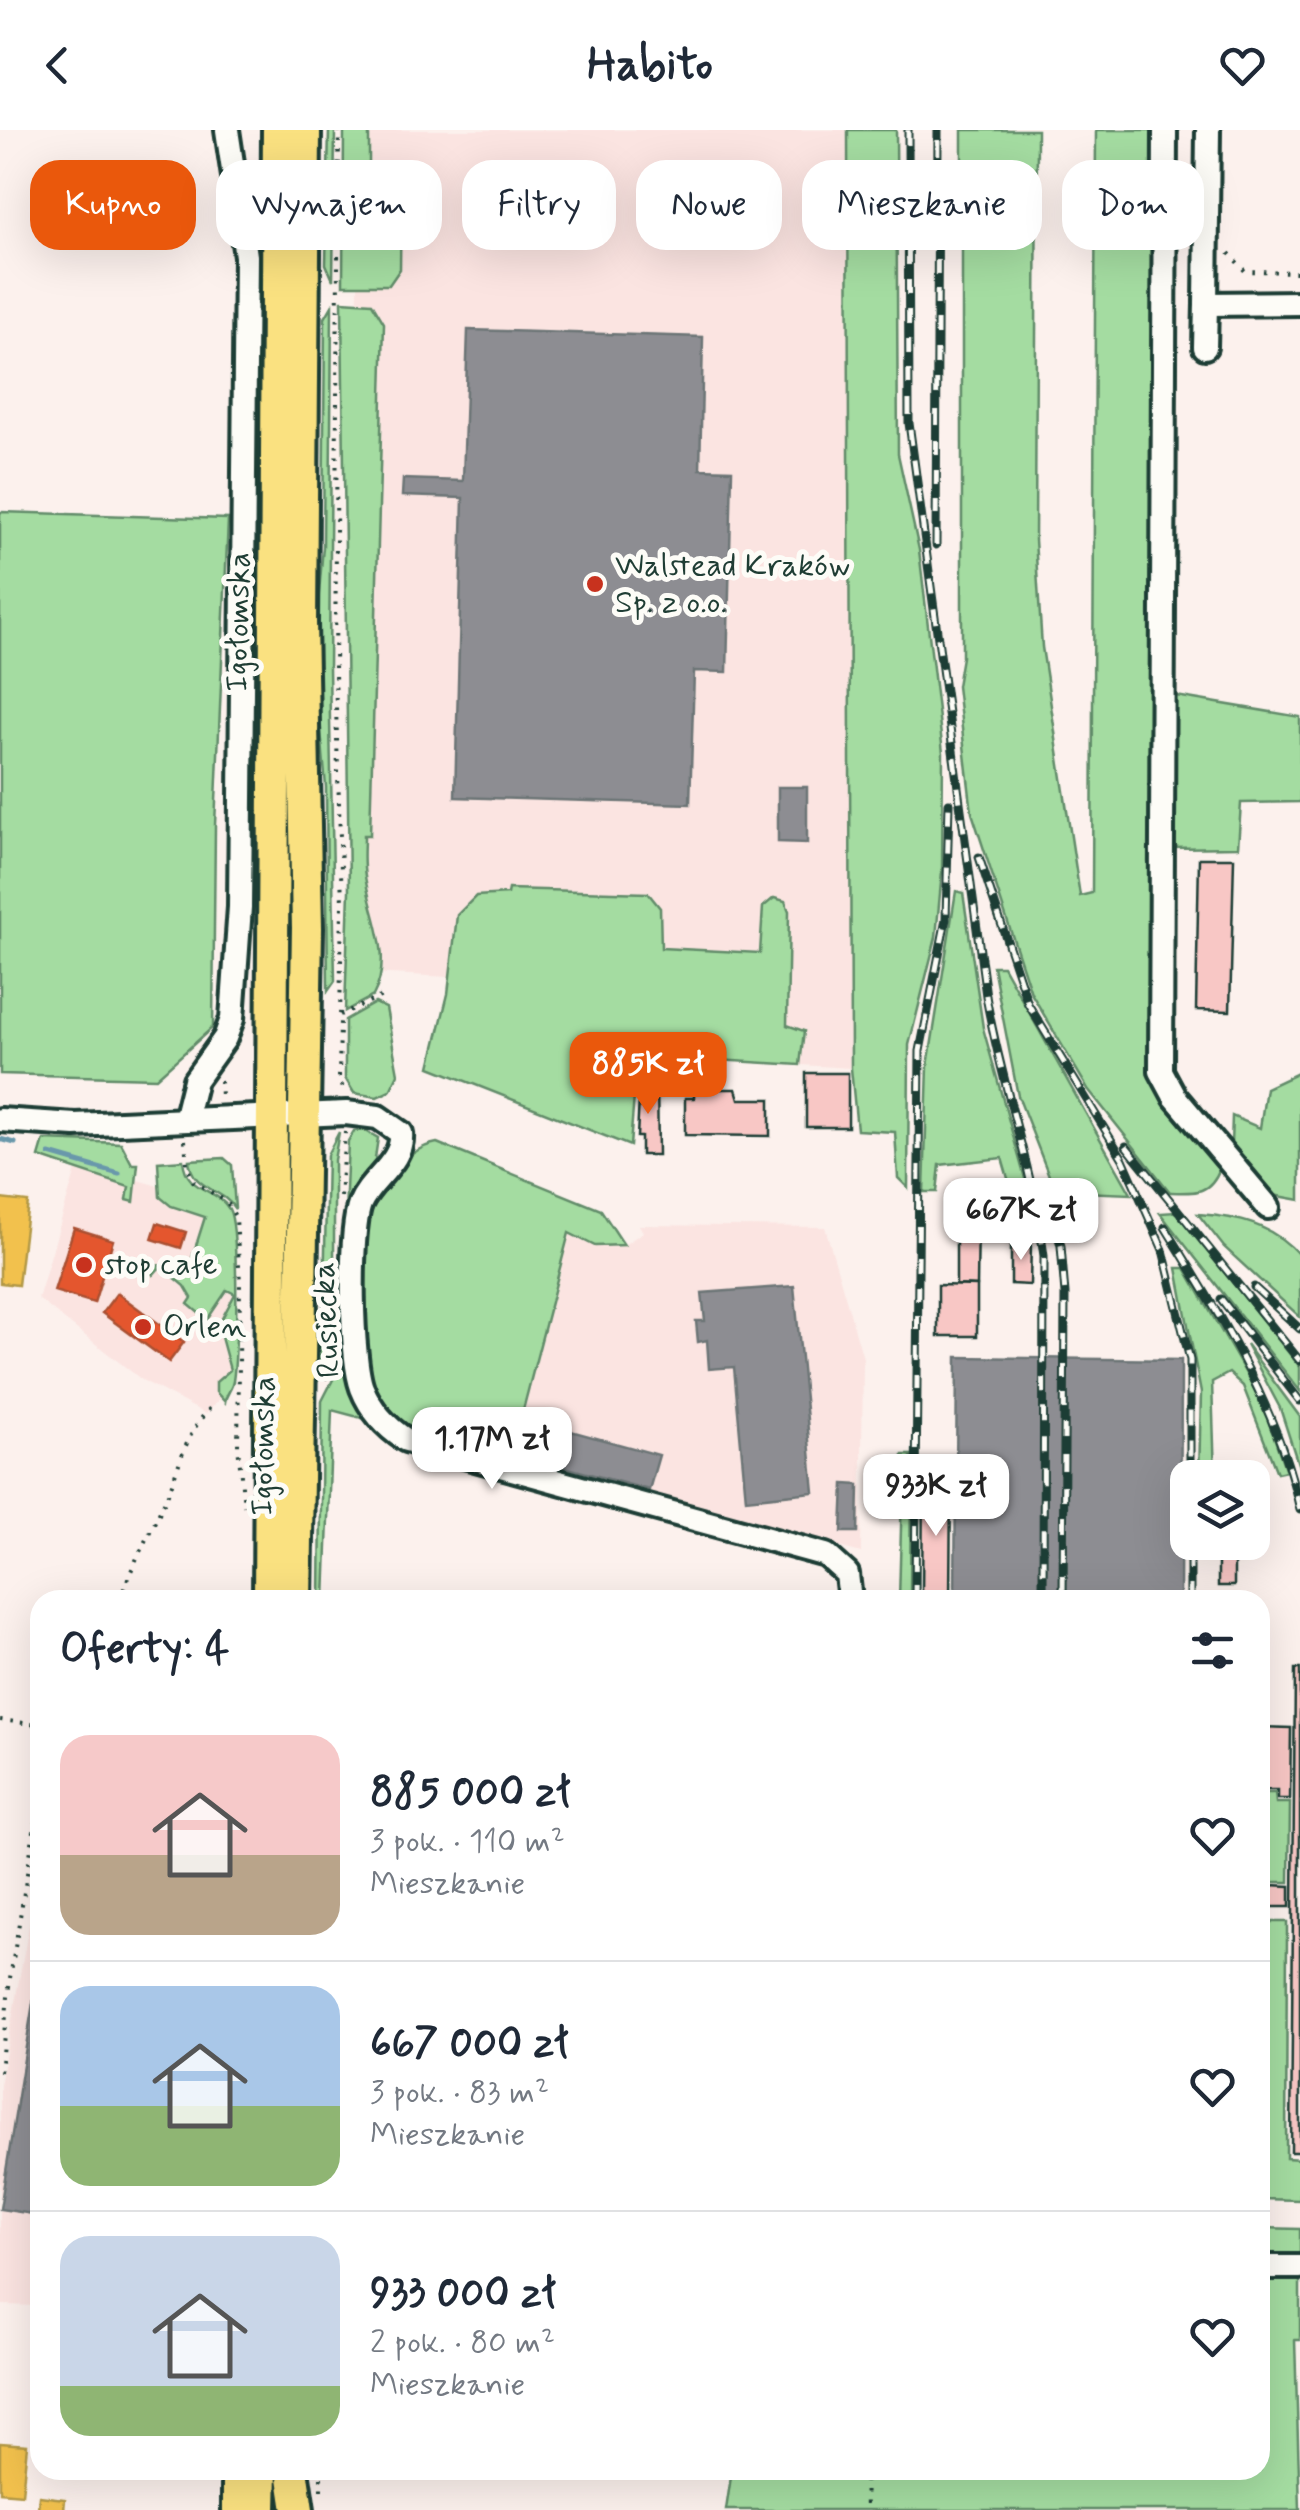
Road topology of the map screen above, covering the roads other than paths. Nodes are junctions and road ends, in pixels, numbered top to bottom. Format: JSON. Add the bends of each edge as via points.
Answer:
{"nodes":[{"id":1,"x":227,"y":130,"type":"edge"},
{"id":2,"x":257,"y":130,"type":"edge"},
{"id":3,"x":278,"y":130,"type":"edge"},
{"id":4,"x":305,"y":130,"type":"edge"},
{"id":5,"x":320,"y":130,"type":"edge"},
{"id":6,"x":1166,"y":130,"type":"edge"},
{"id":7,"x":1208,"y":130,"type":"edge"},
{"id":8,"x":291,"y":256,"type":"junction"},
{"id":9,"x":1300,"y":302,"type":"edge"},
{"id":10,"x":1206,"y":304,"type":"junction"},
{"id":11,"x":1205,"y":346,"type":"dead end"},
{"id":12,"x":305,"y":1113,"type":"junction"},
{"id":13,"x":270,"y":1115,"type":"junction"},
{"id":14,"x":0,"y":1120,"type":"edge"},
{"id":15,"x":186,"y":1120,"type":"junction"},
{"id":16,"x":1268,"y":1207,"type":"dead end"},
{"id":17,"x":269,"y":1590,"type":"edge"},
{"id":18,"x":296,"y":1590,"type":"edge"},
{"id":19,"x":849,"y":1590,"type":"edge"},
{"id":20,"x":1270,"y":2267,"type":"edge"},
{"id":21,"x":1300,"y":2267,"type":"edge"},
{"id":22,"x":238,"y":2480,"type":"edge"},
{"id":23,"x":262,"y":2480,"type":"edge"},
{"id":24,"x":290,"y":2480,"type":"edge"},
{"id":25,"x":293,"y":2480,"type":"edge"},
{"id":26,"x":238,"y":2510,"type":"edge"},
{"id":27,"x":261,"y":2510,"type":"edge"},
{"id":28,"x":289,"y":2510,"type":"edge"},
{"id":29,"x":298,"y":2510,"type":"edge"}],
"edges":[{"from":1,"to":15,"type":"street","via":[[246,256],[240,907],[232,1019],[194,1080]]},
{"from":2,"to":8,"type":"main road"},
{"from":3,"to":8,"type":"main road","name":"Igołomska"},
{"from":4,"to":8,"type":"main road","name":"Igołomska"},
{"from":5,"to":8,"type":"main road"},
{"from":6,"to":16,"type":"street","via":[[1161,1071],[1175,1097]]},
{"from":7,"to":10,"type":"street"},
{"from":8,"to":12,"type":"main road","name":"Igołomska","via":[[307,888]]},
{"from":8,"to":13,"type":"main road","name":"Igołomska"},
{"from":9,"to":10,"type":"street"},
{"from":10,"to":11,"type":"street"},
{"from":12,"to":13,"type":"street"},
{"from":12,"to":18,"type":"main road","name":"Igołomska"},
{"from":12,"to":19,"type":"street","name":"Rusiecka","via":[[365,1114],[401,1132],[400,1146],[366,1192],[355,1227],[356,1365],[367,1399],[391,1430],[406,1440],[826,1556],[847,1574]]},
{"from":13,"to":15,"type":"street"},
{"from":13,"to":17,"type":"main road","name":"Igołomska"},
{"from":14,"to":15,"type":"street"},
{"from":20,"to":21,"type":"street"},
{"from":22,"to":26,"type":"main road"},
{"from":23,"to":27,"type":"main road"},
{"from":24,"to":28,"type":"main road"},
{"from":25,"to":29,"type":"main road"}]}
